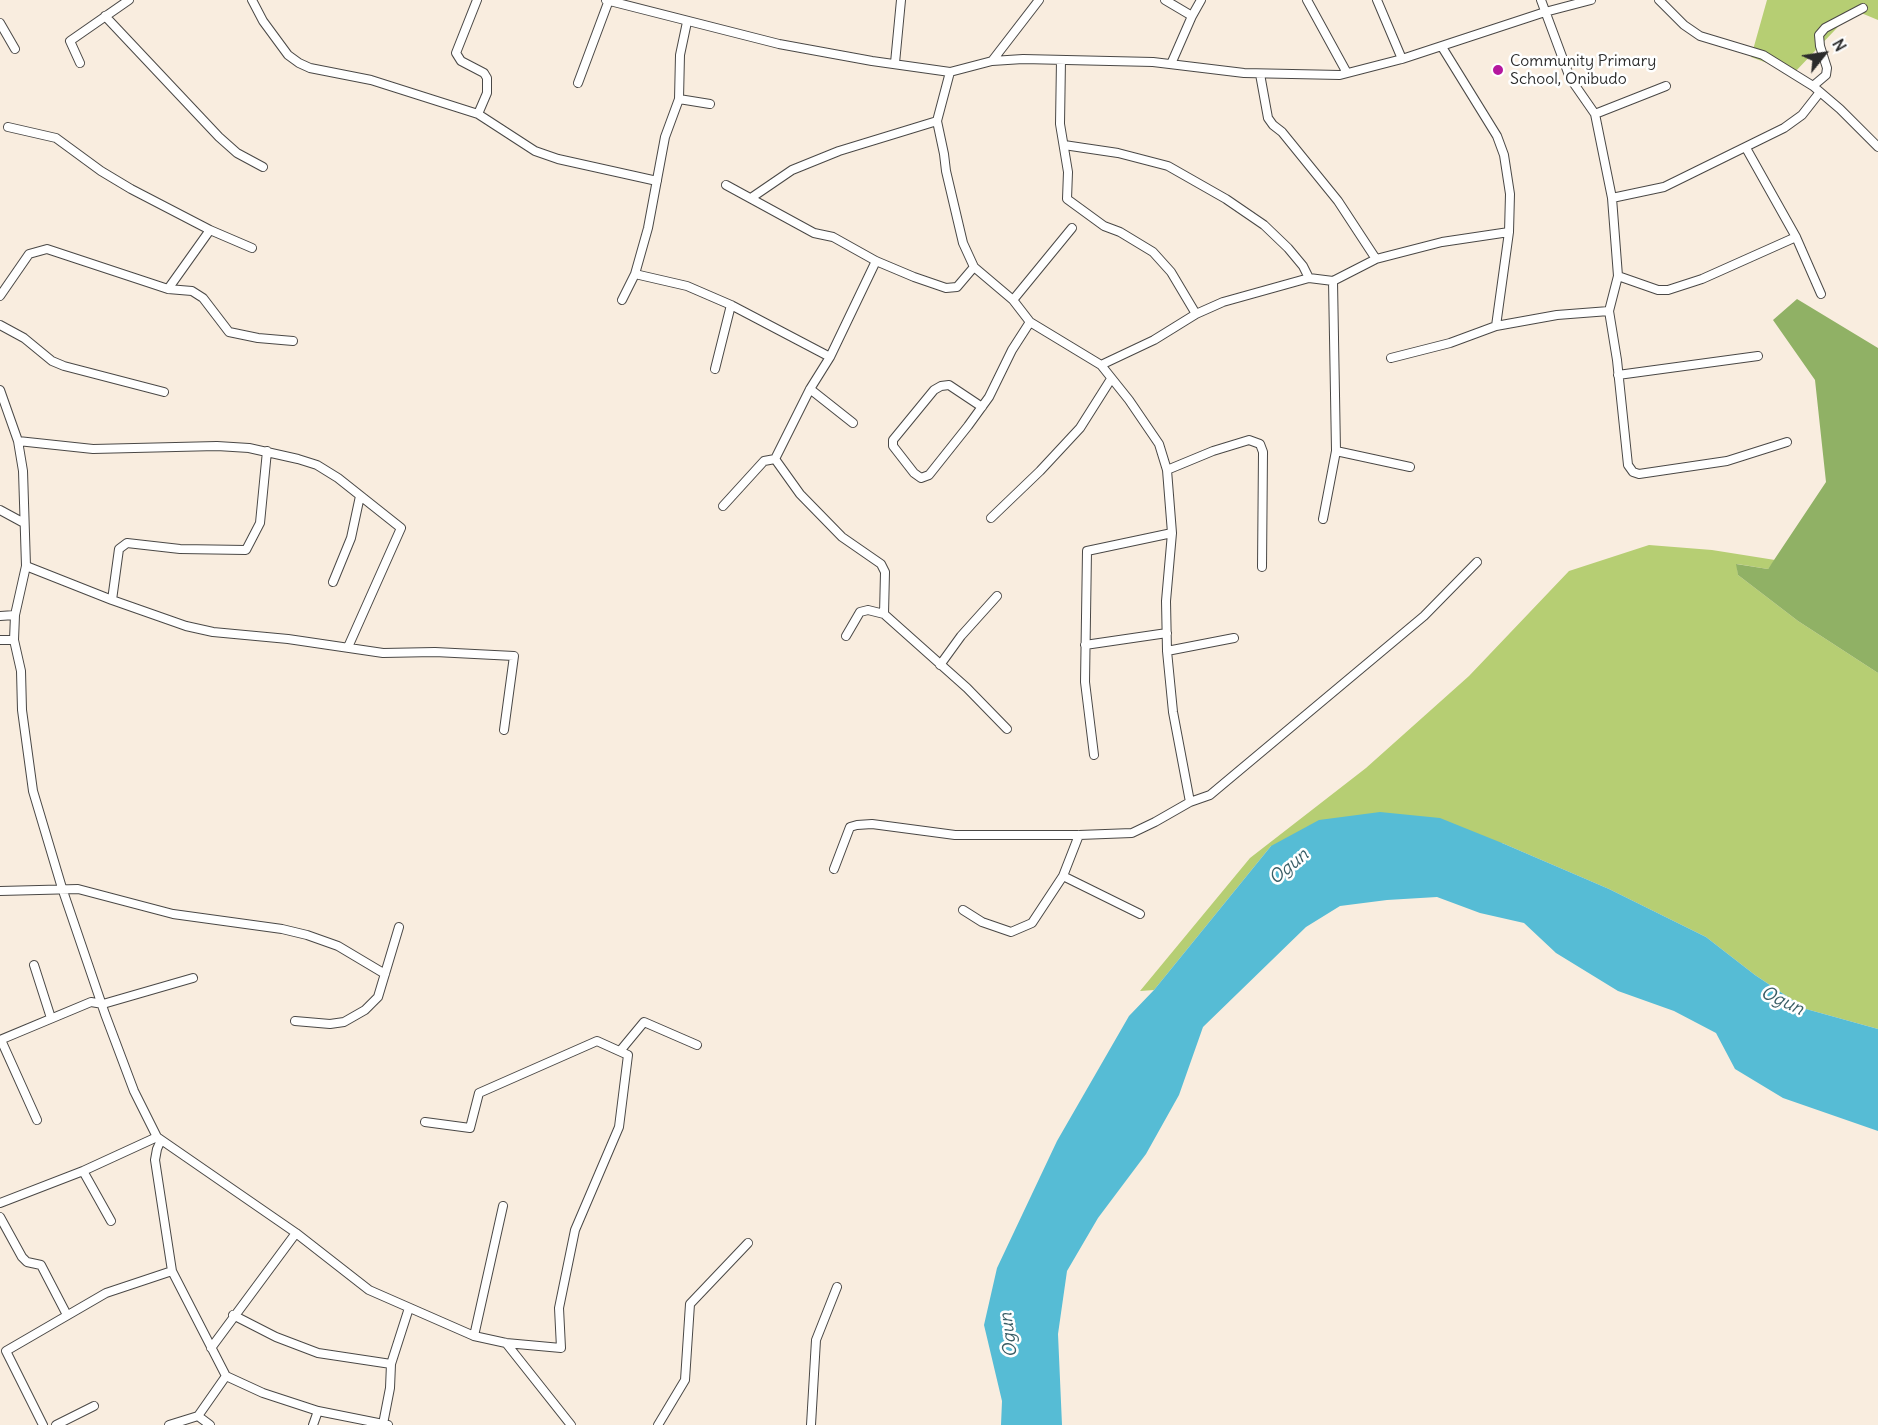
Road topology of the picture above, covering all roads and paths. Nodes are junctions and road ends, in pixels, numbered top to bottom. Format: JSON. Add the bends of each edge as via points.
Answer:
{"nodes":[{"id":1,"x":129,"y":0,"type":"edge"},
{"id":2,"x":252,"y":0,"type":"edge"},
{"id":3,"x":477,"y":0,"type":"edge"},
{"id":4,"x":607,"y":0,"type":"edge"},
{"id":5,"x":901,"y":0,"type":"edge"},
{"id":6,"x":1038,"y":0,"type":"edge"},
{"id":7,"x":1165,"y":0,"type":"edge"},
{"id":8,"x":1201,"y":0,"type":"edge"},
{"id":9,"x":1307,"y":0,"type":"edge"},
{"id":10,"x":1377,"y":0,"type":"edge"},
{"id":11,"x":1540,"y":0,"type":"edge"},
{"id":12,"x":1591,"y":0,"type":"edge"},
{"id":13,"x":1659,"y":0,"type":"edge"},
{"id":14,"x":1863,"y":8,"type":"dead end"},
{"id":15,"x":1545,"y":12,"type":"junction"},
{"id":16,"x":105,"y":16,"type":"junction"},
{"id":17,"x":1192,"y":16,"type":"junction"},
{"id":18,"x":687,"y":22,"type":"junction"},
{"id":19,"x":0,"y":23,"type":"edge"},
{"id":20,"x":1442,"y":47,"type":"junction"},
{"id":21,"x":15,"y":50,"type":"dead end"},
{"id":22,"x":1402,"y":59,"type":"junction"},
{"id":23,"x":1061,"y":60,"type":"junction"},
{"id":24,"x":992,"y":61,"type":"junction"},
{"id":25,"x":80,"y":63,"type":"dead end"},
{"id":26,"x":895,"y":63,"type":"junction"},
{"id":27,"x":1171,"y":64,"type":"junction"},
{"id":28,"x":950,"y":72,"type":"junction"},
{"id":29,"x":1347,"y":73,"type":"junction"},
{"id":30,"x":1260,"y":74,"type":"junction"},
{"id":31,"x":578,"y":83,"type":"dead end"},
{"id":32,"x":1666,"y":86,"type":"dead end"},
{"id":33,"x":1813,"y":86,"type":"junction"},
{"id":34,"x":1821,"y":92,"type":"junction"},
{"id":35,"x":679,"y":99,"type":"junction"},
{"id":36,"x":710,"y":104,"type":"dead end"},
{"id":37,"x":478,"y":114,"type":"junction"},
{"id":38,"x":1594,"y":114,"type":"junction"},
{"id":39,"x":937,"y":121,"type":"junction"},
{"id":40,"x":8,"y":127,"type":"dead end"},
{"id":41,"x":1064,"y":145,"type":"junction"},
{"id":42,"x":1878,"y":147,"type":"edge"},
{"id":43,"x":1746,"y":148,"type":"junction"},
{"id":44,"x":263,"y":167,"type":"dead end"},
{"id":45,"x":657,"y":181,"type":"junction"},
{"id":46,"x":726,"y":185,"type":"dead end"},
{"id":47,"x":751,"y":198,"type":"junction"},
{"id":48,"x":1612,"y":198,"type":"junction"},
{"id":49,"x":1072,"y":228,"type":"dead end"},
{"id":50,"x":210,"y":230,"type":"junction"},
{"id":51,"x":1509,"y":232,"type":"junction"},
{"id":52,"x":1797,"y":237,"type":"junction"},
{"id":53,"x":252,"y":248,"type":"dead end"},
{"id":54,"x":1376,"y":259,"type":"junction"},
{"id":55,"x":876,"y":261,"type":"junction"},
{"id":56,"x":974,"y":267,"type":"junction"},
{"id":57,"x":635,"y":274,"type":"junction"},
{"id":58,"x":1618,"y":276,"type":"junction"},
{"id":59,"x":1309,"y":278,"type":"junction"},
{"id":60,"x":1333,"y":281,"type":"junction"},
{"id":61,"x":168,"y":288,"type":"junction"},
{"id":62,"x":1821,"y":294,"type":"dead end"},
{"id":63,"x":0,"y":296,"type":"edge"},
{"id":64,"x":622,"y":300,"type":"dead end"},
{"id":65,"x":1013,"y":300,"type":"junction"},
{"id":66,"x":731,"y":305,"type":"junction"},
{"id":67,"x":1610,"y":310,"type":"junction"},
{"id":68,"x":1196,"y":314,"type":"junction"},
{"id":69,"x":1030,"y":322,"type":"junction"},
{"id":70,"x":0,"y":325,"type":"edge"},
{"id":71,"x":1496,"y":326,"type":"junction"},
{"id":72,"x":293,"y":341,"type":"dead end"},
{"id":73,"x":1758,"y":356,"type":"dead end"},
{"id":74,"x":830,"y":357,"type":"junction"},
{"id":75,"x":1391,"y":358,"type":"dead end"},
{"id":76,"x":1101,"y":365,"type":"junction"},
{"id":77,"x":715,"y":369,"type":"dead end"},
{"id":78,"x":1618,"y":375,"type":"junction"},
{"id":79,"x":1112,"y":379,"type":"junction"},
{"id":80,"x":810,"y":389,"type":"junction"},
{"id":81,"x":0,"y":390,"type":"edge"},
{"id":82,"x":165,"y":392,"type":"dead end"},
{"id":83,"x":982,"y":406,"type":"junction"},
{"id":84,"x":853,"y":423,"type":"dead end"},
{"id":85,"x":18,"y":441,"type":"junction"},
{"id":86,"x":1787,"y":441,"type":"dead end"},
{"id":87,"x":267,"y":451,"type":"junction"},
{"id":88,"x":1336,"y":451,"type":"junction"},
{"id":89,"x":775,"y":459,"type":"junction"},
{"id":90,"x":1410,"y":467,"type":"dead end"},
{"id":91,"x":1167,"y":470,"type":"junction"},
{"id":92,"x":360,"y":496,"type":"junction"},
{"id":93,"x":723,"y":506,"type":"dead end"},
{"id":94,"x":0,"y":510,"type":"edge"},
{"id":95,"x":991,"y":518,"type":"dead end"},
{"id":96,"x":1323,"y":519,"type":"dead end"},
{"id":97,"x":24,"y":523,"type":"junction"},
{"id":98,"x":1172,"y":533,"type":"junction"},
{"id":99,"x":1477,"y":562,"type":"dead end"},
{"id":100,"x":26,"y":566,"type":"junction"},
{"id":101,"x":1262,"y":567,"type":"dead end"},
{"id":102,"x":333,"y":582,"type":"dead end"},
{"id":103,"x":997,"y":596,"type":"dead end"},
{"id":104,"x":112,"y":600,"type":"junction"},
{"id":105,"x":884,"y":614,"type":"junction"},
{"id":106,"x":15,"y":615,"type":"junction"},
{"id":107,"x":0,"y":616,"type":"edge"},
{"id":108,"x":1167,"y":633,"type":"junction"},
{"id":109,"x":846,"y":636,"type":"dead end"},
{"id":110,"x":1234,"y":638,"type":"dead end"},
{"id":111,"x":0,"y":640,"type":"edge"},
{"id":112,"x":14,"y":640,"type":"junction"},
{"id":113,"x":1085,"y":645,"type":"junction"},
{"id":114,"x":348,"y":647,"type":"junction"},
{"id":115,"x":1167,"y":651,"type":"junction"},
{"id":116,"x":940,"y":665,"type":"junction"},
{"id":117,"x":1007,"y":729,"type":"dead end"},
{"id":118,"x":504,"y":730,"type":"dead end"},
{"id":119,"x":1094,"y":755,"type":"dead end"},
{"id":120,"x":1190,"y":802,"type":"junction"},
{"id":121,"x":1079,"y":835,"type":"junction"},
{"id":122,"x":834,"y":869,"type":"dead end"},
{"id":123,"x":1064,"y":876,"type":"junction"},
{"id":124,"x":62,"y":888,"type":"junction"},
{"id":125,"x":0,"y":891,"type":"edge"},
{"id":126,"x":963,"y":910,"type":"dead end"},
{"id":127,"x":1140,"y":914,"type":"dead end"},
{"id":128,"x":399,"y":927,"type":"dead end"},
{"id":129,"x":34,"y":965,"type":"dead end"},
{"id":130,"x":385,"y":974,"type":"junction"},
{"id":131,"x":193,"y":978,"type":"dead end"},
{"id":132,"x":103,"y":1004,"type":"junction"},
{"id":133,"x":51,"y":1018,"type":"junction"},
{"id":134,"x":295,"y":1021,"type":"dead end"},
{"id":135,"x":0,"y":1040,"type":"edge"},
{"id":136,"x":697,"y":1045,"type":"dead end"},
{"id":137,"x":620,"y":1051,"type":"junction"},
{"id":138,"x":37,"y":1120,"type":"dead end"},
{"id":139,"x":425,"y":1122,"type":"dead end"},
{"id":140,"x":159,"y":1139,"type":"junction"},
{"id":141,"x":83,"y":1171,"type":"junction"},
{"id":142,"x":0,"y":1203,"type":"edge"},
{"id":143,"x":503,"y":1206,"type":"dead end"},
{"id":144,"x":0,"y":1217,"type":"edge"},
{"id":145,"x":111,"y":1221,"type":"dead end"},
{"id":146,"x":296,"y":1233,"type":"junction"},
{"id":147,"x":748,"y":1243,"type":"dead end"},
{"id":148,"x":172,"y":1271,"type":"junction"},
{"id":149,"x":837,"y":1287,"type":"dead end"},
{"id":150,"x":409,"y":1308,"type":"junction"},
{"id":151,"x":67,"y":1315,"type":"junction"},
{"id":152,"x":233,"y":1315,"type":"junction"},
{"id":153,"x":474,"y":1336,"type":"junction"},
{"id":154,"x":506,"y":1343,"type":"junction"},
{"id":155,"x":210,"y":1348,"type":"junction"},
{"id":156,"x":391,"y":1364,"type":"junction"},
{"id":157,"x":226,"y":1376,"type":"junction"},
{"id":158,"x":94,"y":1406,"type":"dead end"},
{"id":159,"x":318,"y":1411,"type":"junction"},
{"id":160,"x":198,"y":1416,"type":"junction"},
{"id":161,"x":386,"y":1424,"type":"edge"},
{"id":162,"x":42,"y":1425,"type":"edge"},
{"id":163,"x":56,"y":1425,"type":"edge"},
{"id":164,"x":168,"y":1425,"type":"edge"},
{"id":165,"x":210,"y":1425,"type":"edge"},
{"id":166,"x":313,"y":1425,"type":"edge"},
{"id":167,"x":571,"y":1425,"type":"edge"},
{"id":168,"x":658,"y":1425,"type":"edge"},
{"id":169,"x":811,"y":1425,"type":"edge"}],
"edges":[{"from":1,"to":16,"type":"street"},
{"from":2,"to":37,"type":"street","via":[[288,55],[299,63],[370,80]]},
{"from":3,"to":37,"type":"street","via":[[456,53],[461,61],[487,78]]},
{"from":4,"to":18,"type":"street"},
{"from":4,"to":31,"type":"street"},
{"from":5,"to":26,"type":"street"},
{"from":6,"to":24,"type":"street"},
{"from":7,"to":17,"type":"street"},
{"from":8,"to":17,"type":"street"},
{"from":9,"to":29,"type":"street"},
{"from":10,"to":22,"type":"street"},
{"from":11,"to":15,"type":"street"},
{"from":12,"to":15,"type":"street"},
{"from":13,"to":33,"type":"street","via":[[1700,36],[1763,54]]},
{"from":14,"to":33,"type":"street","via":[[1819,35],[1827,68],[1826,75]]},
{"from":15,"to":20,"type":"street"},
{"from":15,"to":38,"type":"street","via":[[1570,78]]},
{"from":16,"to":25,"type":"street","via":[[70,41]]},
{"from":16,"to":44,"type":"street","via":[[219,137],[237,153]]},
{"from":17,"to":27,"type":"street"},
{"from":18,"to":26,"type":"street","via":[[779,44]]},
{"from":18,"to":35,"type":"street","via":[[680,55]]},
{"from":19,"to":21,"type":"street"},
{"from":20,"to":22,"type":"street"},
{"from":20,"to":51,"type":"street","via":[[1502,146],[1510,194]]},
{"from":22,"to":29,"type":"street"},
{"from":23,"to":24,"type":"street"},
{"from":23,"to":27,"type":"street"},
{"from":23,"to":41,"type":"street","via":[[1060,124]]},
{"from":24,"to":28,"type":"street"},
{"from":26,"to":28,"type":"street"},
{"from":27,"to":30,"type":"street"},
{"from":28,"to":39,"type":"street"},
{"from":29,"to":30,"type":"street"},
{"from":30,"to":54,"type":"street","via":[[1268,118],[1338,201]]},
{"from":32,"to":38,"type":"street"},
{"from":33,"to":34,"type":"street"},
{"from":34,"to":42,"type":"street"},
{"from":34,"to":43,"type":"street","via":[[1797,120]]},
{"from":35,"to":36,"type":"street"},
{"from":35,"to":45,"type":"street","via":[[665,137]]},
{"from":37,"to":45,"type":"street","via":[[535,151]]},
{"from":38,"to":48,"type":"street"},
{"from":39,"to":47,"type":"street","via":[[792,170]]},
{"from":39,"to":56,"type":"street","via":[[963,243]]},
{"from":40,"to":50,"type":"street","via":[[56,138],[131,189]]},
{"from":41,"to":59,"type":"street","via":[[1168,166],[1264,225],[1288,248]]},
{"from":41,"to":68,"type":"street","via":[[1067,200],[1104,226],[1153,252],[1171,272]]},
{"from":43,"to":48,"type":"street","via":[[1657,190]]},
{"from":43,"to":52,"type":"street"},
{"from":45,"to":57,"type":"street"},
{"from":46,"to":47,"type":"street"},
{"from":47,"to":55,"type":"street"},
{"from":48,"to":58,"type":"street"},
{"from":49,"to":65,"type":"street"},
{"from":50,"to":53,"type":"street"},
{"from":50,"to":61,"type":"street"},
{"from":51,"to":54,"type":"street","via":[[1442,242]]},
{"from":51,"to":71,"type":"street"},
{"from":52,"to":58,"type":"street","via":[[1668,290]]},
{"from":52,"to":62,"type":"street"},
{"from":54,"to":60,"type":"street"},
{"from":55,"to":56,"type":"street","via":[[946,288],[957,287]]},
{"from":55,"to":74,"type":"street"},
{"from":56,"to":65,"type":"street"},
{"from":57,"to":64,"type":"street"},
{"from":57,"to":66,"type":"street","via":[[687,286]]},
{"from":58,"to":67,"type":"street"},
{"from":59,"to":60,"type":"street"},
{"from":59,"to":68,"type":"street","via":[[1223,302]]},
{"from":60,"to":88,"type":"street"},
{"from":61,"to":63,"type":"street","via":[[47,249],[29,254]]},
{"from":61,"to":72,"type":"street","via":[[192,291],[203,298],[229,332]]},
{"from":65,"to":69,"type":"street"},
{"from":66,"to":74,"type":"street"},
{"from":66,"to":77,"type":"street"},
{"from":67,"to":71,"type":"street"},
{"from":67,"to":78,"type":"street"},
{"from":68,"to":76,"type":"street","via":[[1154,340]]},
{"from":69,"to":76,"type":"street"},
{"from":69,"to":83,"type":"street"},
{"from":70,"to":82,"type":"street","via":[[64,366]]},
{"from":71,"to":75,"type":"street"},
{"from":73,"to":78,"type":"street"},
{"from":74,"to":80,"type":"street"},
{"from":76,"to":79,"type":"street"},
{"from":78,"to":86,"type":"street","via":[[1628,465],[1633,472],[1728,461]]},
{"from":79,"to":91,"type":"street","via":[[1155,436]]},
{"from":79,"to":95,"type":"street","via":[[1080,428]]},
{"from":80,"to":84,"type":"street"},
{"from":80,"to":89,"type":"street"},
{"from":81,"to":85,"type":"street"},
{"from":83,"to":83,"type":"street","via":[[926,478],[914,473],[892,446],[893,440],[941,386],[949,385]]},
{"from":85,"to":87,"type":"street","via":[[93,449],[218,446]]},
{"from":85,"to":97,"type":"street"},
{"from":87,"to":92,"type":"street","via":[[317,465]]},
{"from":87,"to":104,"type":"street","via":[[260,523],[246,550],[127,543],[119,549]]},
{"from":88,"to":90,"type":"street"},
{"from":88,"to":96,"type":"street"},
{"from":89,"to":93,"type":"street","via":[[764,461]]},
{"from":89,"to":105,"type":"street","via":[[800,494],[842,537],[881,564],[885,572]]},
{"from":91,"to":98,"type":"street"},
{"from":91,"to":101,"type":"street","via":[[1249,440],[1260,444]]},
{"from":92,"to":102,"type":"street","via":[[351,538]]},
{"from":92,"to":114,"type":"street","via":[[401,528]]},
{"from":94,"to":97,"type":"street"},
{"from":97,"to":100,"type":"street"},
{"from":98,"to":108,"type":"street"},
{"from":98,"to":113,"type":"street","via":[[1087,551]]},
{"from":99,"to":120,"type":"street","via":[[1424,616],[1228,780],[1210,795]]},
{"from":100,"to":104,"type":"street"},
{"from":100,"to":106,"type":"street"},
{"from":103,"to":116,"type":"street"},
{"from":104,"to":114,"type":"street","via":[[213,632]]},
{"from":105,"to":109,"type":"street","via":[[860,612]]},
{"from":105,"to":116,"type":"street"},
{"from":106,"to":107,"type":"street"},
{"from":106,"to":112,"type":"street"},
{"from":108,"to":113,"type":"street"},
{"from":108,"to":115,"type":"street"},
{"from":110,"to":115,"type":"street"},
{"from":111,"to":112,"type":"street"},
{"from":112,"to":124,"type":"street","via":[[21,671],[33,791]]},
{"from":113,"to":119,"type":"street","via":[[1085,682]]},
{"from":114,"to":118,"type":"street","via":[[383,653],[514,656]]},
{"from":115,"to":120,"type":"street","via":[[1173,712]]},
{"from":116,"to":117,"type":"street"},
{"from":120,"to":121,"type":"street","via":[[1132,833]]},
{"from":121,"to":122,"type":"street","via":[[955,835],[857,825],[850,827]]},
{"from":121,"to":123,"type":"street"},
{"from":123,"to":126,"type":"street","via":[[1032,923],[1023,928],[1011,932]]},
{"from":123,"to":127,"type":"street"},
{"from":124,"to":125,"type":"street"},
{"from":124,"to":130,"type":"street","via":[[173,914],[307,935],[338,946]]},
{"from":124,"to":132,"type":"street"},
{"from":128,"to":130,"type":"street"},
{"from":129,"to":133,"type":"street"},
{"from":130,"to":134,"type":"street","via":[[378,997],[357,1016],[330,1024]]},
{"from":131,"to":132,"type":"street"},
{"from":132,"to":133,"type":"street","via":[[92,1002]]},
{"from":132,"to":140,"type":"street","via":[[134,1091]]},
{"from":133,"to":135,"type":"street"},
{"from":135,"to":138,"type":"street"},
{"from":136,"to":137,"type":"street","via":[[644,1022]]},
{"from":137,"to":139,"type":"street","via":[[597,1041],[479,1093],[470,1128]]},
{"from":137,"to":154,"type":"street","via":[[628,1055],[619,1127],[575,1230],[559,1308],[561,1348]]},
{"from":140,"to":141,"type":"street"},
{"from":140,"to":146,"type":"street"},
{"from":140,"to":148,"type":"street","via":[[155,1160]]},
{"from":141,"to":142,"type":"street"},
{"from":141,"to":145,"type":"street"},
{"from":143,"to":153,"type":"street"},
{"from":144,"to":151,"type":"street","via":[[22,1257],[41,1265]]},
{"from":146,"to":150,"type":"street","via":[[369,1290]]},
{"from":146,"to":152,"type":"street"},
{"from":147,"to":168,"type":"street","via":[[690,1304],[685,1380]]},
{"from":148,"to":151,"type":"street","via":[[106,1293]]},
{"from":148,"to":155,"type":"street"},
{"from":149,"to":169,"type":"street","via":[[816,1340]]},
{"from":150,"to":153,"type":"street"},
{"from":150,"to":156,"type":"street"},
{"from":151,"to":162,"type":"street","via":[[6,1351]]},
{"from":152,"to":155,"type":"street"},
{"from":152,"to":156,"type":"street","via":[[318,1353]]},
{"from":153,"to":154,"type":"street"},
{"from":154,"to":167,"type":"street"},
{"from":155,"to":157,"type":"street"},
{"from":156,"to":161,"type":"street"},
{"from":157,"to":159,"type":"street"},
{"from":157,"to":160,"type":"street"},
{"from":158,"to":163,"type":"street"},
{"from":159,"to":161,"type":"street"},
{"from":159,"to":166,"type":"street"},
{"from":160,"to":164,"type":"street"},
{"from":160,"to":165,"type":"street"}]}
